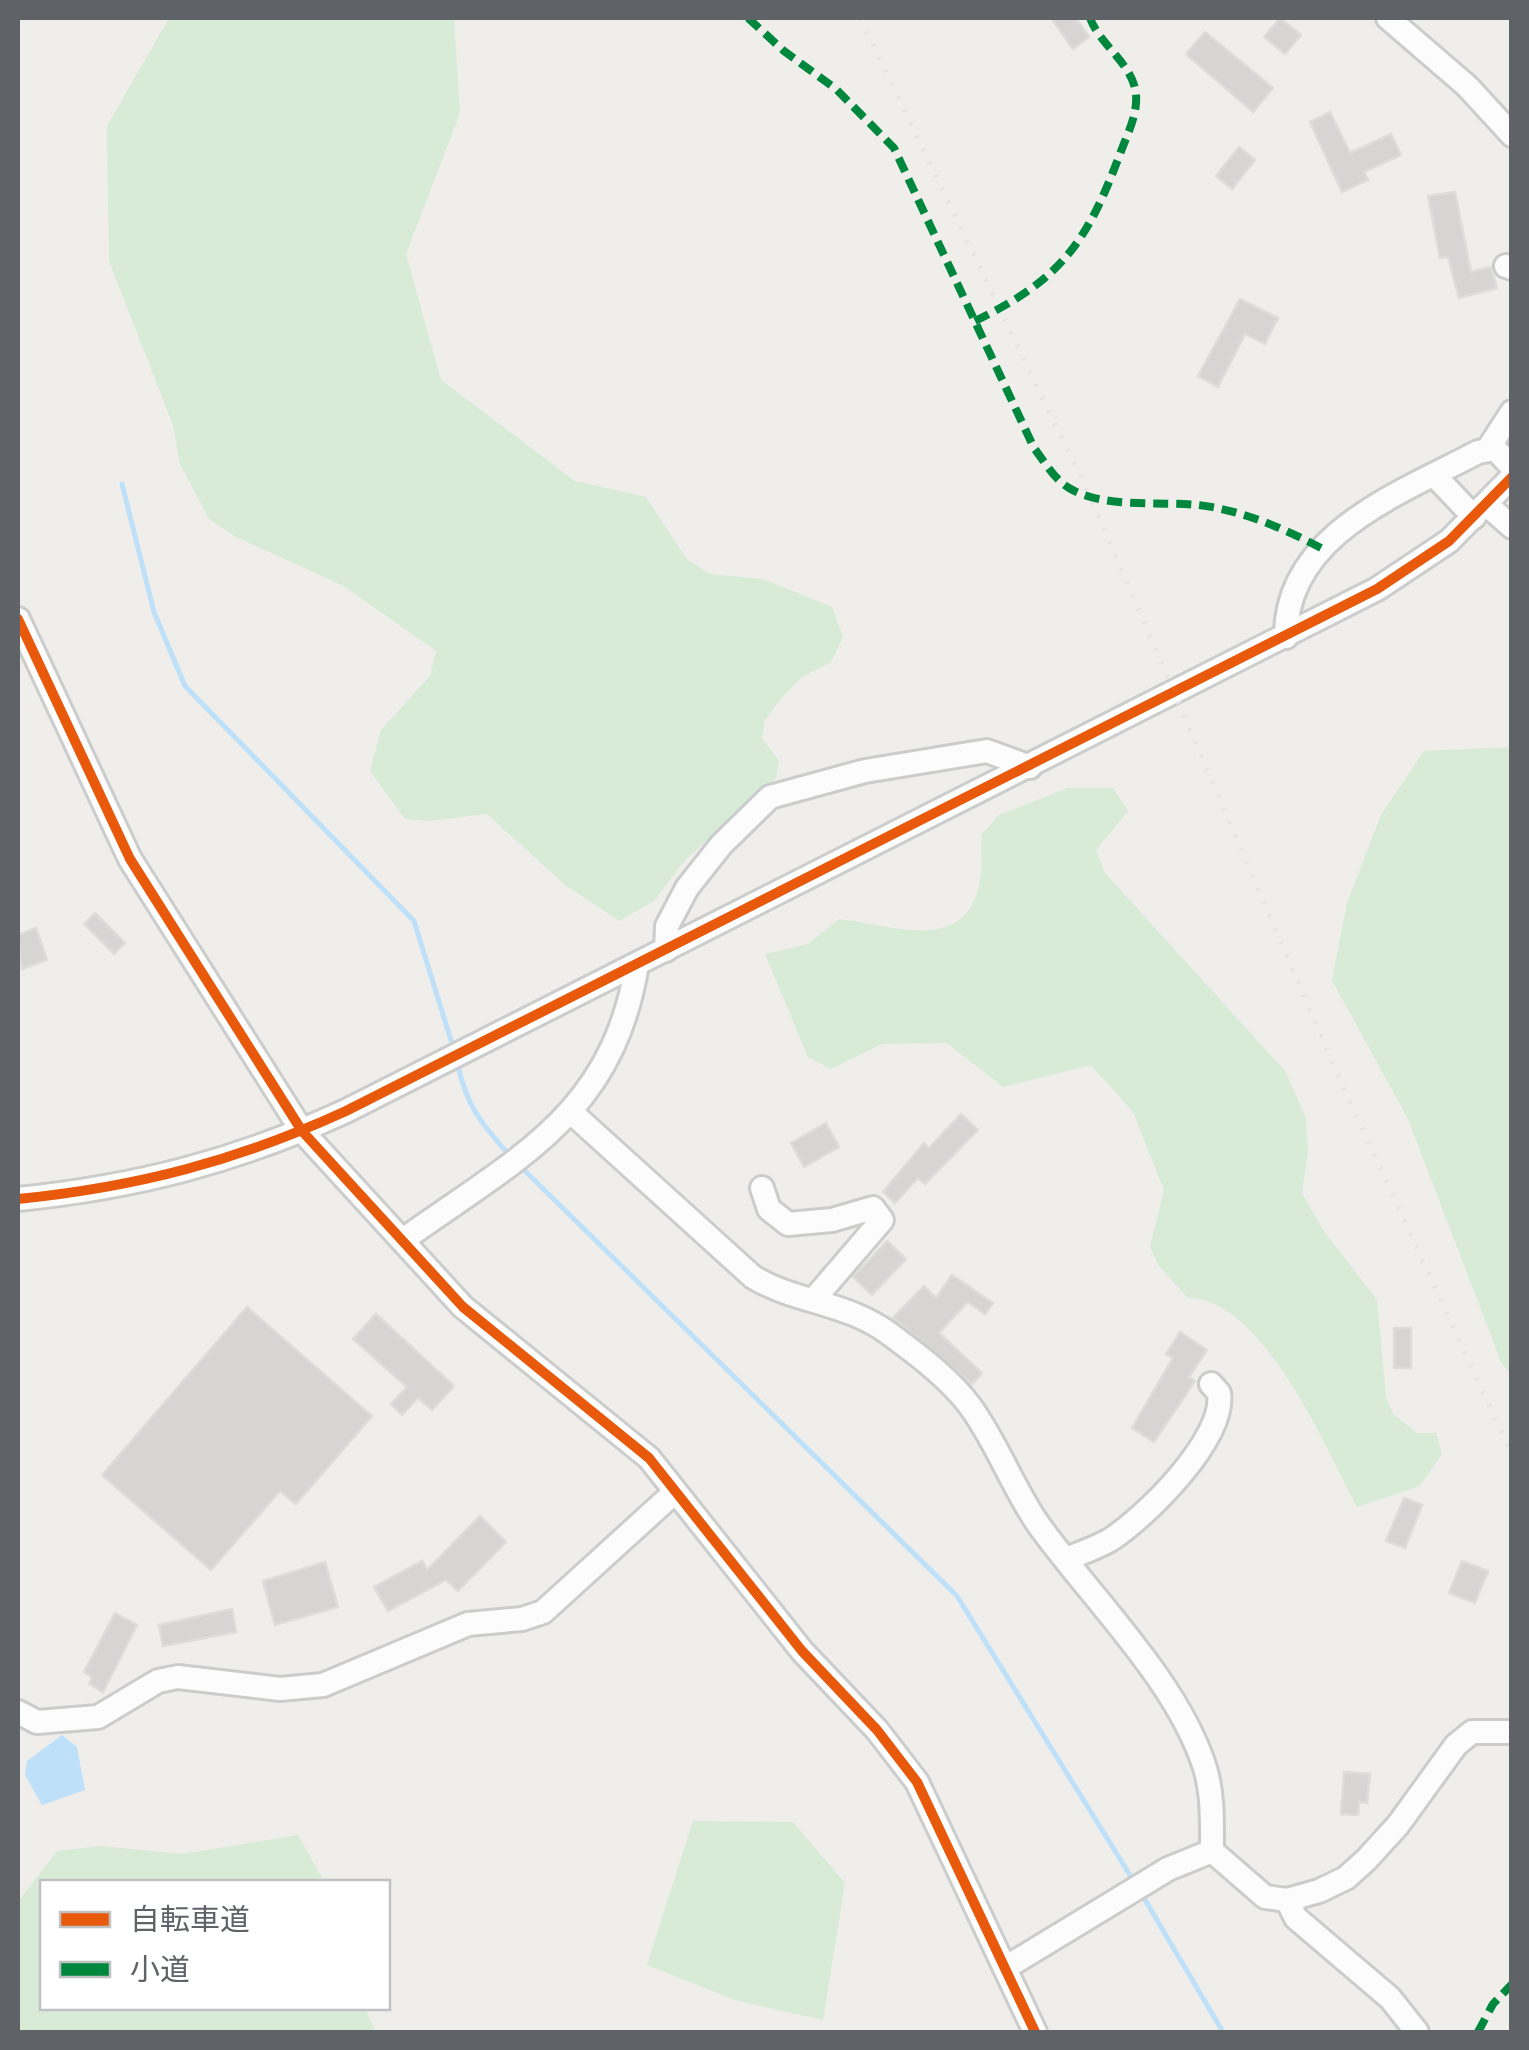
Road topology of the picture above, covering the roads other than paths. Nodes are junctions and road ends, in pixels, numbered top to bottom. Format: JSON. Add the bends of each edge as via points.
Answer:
{"nodes":[{"id":1,"x":1388,"y":18,"type":"edge"},
{"id":2,"x":1512,"y":135,"type":"edge"},
{"id":3,"x":1512,"y":412,"type":"edge"},
{"id":4,"x":1488,"y":449,"type":"junction"},
{"id":5,"x":1512,"y":467,"type":"edge"},
{"id":6,"x":1436,"y":476,"type":"junction"},
{"id":7,"x":1512,"y":476,"type":"edge"},
{"id":8,"x":1481,"y":511,"type":"junction"},
{"id":9,"x":1512,"y":527,"type":"edge"},
{"id":10,"x":18,"y":618,"type":"edge"},
{"id":11,"x":1286,"y":636,"type":"junction"},
{"id":12,"x":1030,"y":767,"type":"junction"},
{"id":13,"x":666,"y":950,"type":"junction"},
{"id":14,"x":637,"y":964,"type":"junction"},
{"id":15,"x":572,"y":1113,"type":"junction"},
{"id":16,"x":302,"y":1132,"type":"junction"},
{"id":17,"x":762,"y":1188,"type":"dead end"},
{"id":18,"x":18,"y":1198,"type":"edge"},
{"id":19,"x":402,"y":1240,"type":"junction"},
{"id":20,"x":815,"y":1298,"type":"junction"},
{"id":21,"x":1211,"y":1384,"type":"dead end"},
{"id":22,"x":675,"y":1492,"type":"junction"},
{"id":23,"x":1066,"y":1559,"type":"junction"},
{"id":24,"x":18,"y":1712,"type":"edge"},
{"id":25,"x":1512,"y":1732,"type":"edge"},
{"id":26,"x":1212,"y":1850,"type":"junction"},
{"id":27,"x":1287,"y":1900,"type":"junction"},
{"id":28,"x":1005,"y":1968,"type":"junction"},
{"id":29,"x":1035,"y":2032,"type":"edge"},
{"id":30,"x":1416,"y":2032,"type":"edge"}],
"edges":[{"from":1,"to":2,"type":"street"},
{"from":3,"to":4,"type":"street"},
{"from":4,"to":5,"type":"street"},
{"from":4,"to":6,"type":"street"},
{"from":6,"to":8,"type":"street"},
{"from":6,"to":11,"type":"street","via":[[1331,535],[1296,585],[1286,610]]},
{"from":7,"to":8,"type":"street"},
{"from":8,"to":9,"type":"street"},
{"from":8,"to":11,"type":"street","via":[[1416,566]]},
{"from":10,"to":16,"type":"street","via":[[130,859]]},
{"from":11,"to":12,"type":"street"},
{"from":12,"to":13,"type":"street"},
{"from":12,"to":13,"type":"street","via":[[987,751],[865,771],[770,797],[687,888],[667,926]]},
{"from":13,"to":14,"type":"street"},
{"from":14,"to":15,"type":"street","via":[[630,1012]]},
{"from":14,"to":16,"type":"street"},
{"from":15,"to":19,"type":"street"},
{"from":15,"to":20,"type":"street","via":[[753,1277]]},
{"from":16,"to":18,"type":"street","via":[[234,1159],[141,1182]]},
{"from":16,"to":19,"type":"street"},
{"from":17,"to":20,"type":"street","via":[[768,1210],[788,1224],[864,1209],[882,1220]]},
{"from":19,"to":22,"type":"street","via":[[464,1307],[649,1458]]},
{"from":20,"to":23,"type":"street","via":[[887,1332],[968,1402],[1015,1490]]},
{"from":21,"to":23,"type":"street","via":[[1219,1392],[1219,1413],[1190,1464],[1114,1537]]},
{"from":22,"to":24,"type":"street","via":[[544,1612],[522,1620],[468,1624],[323,1685],[280,1688],[178,1677],[158,1681],[98,1717],[36,1722]]},
{"from":22,"to":28,"type":"street","via":[[802,1652],[917,1782]]},
{"from":23,"to":26,"type":"street","via":[[1125,1630],[1186,1726],[1205,1767]]},
{"from":25,"to":27,"type":"street","via":[[1472,1732],[1346,1878]]},
{"from":26,"to":27,"type":"street","via":[[1266,1897]]},
{"from":26,"to":28,"type":"street","via":[[1168,1869]]},
{"from":27,"to":30,"type":"street","via":[[1296,1918],[1390,1998]]},
{"from":28,"to":29,"type":"street"}]}
